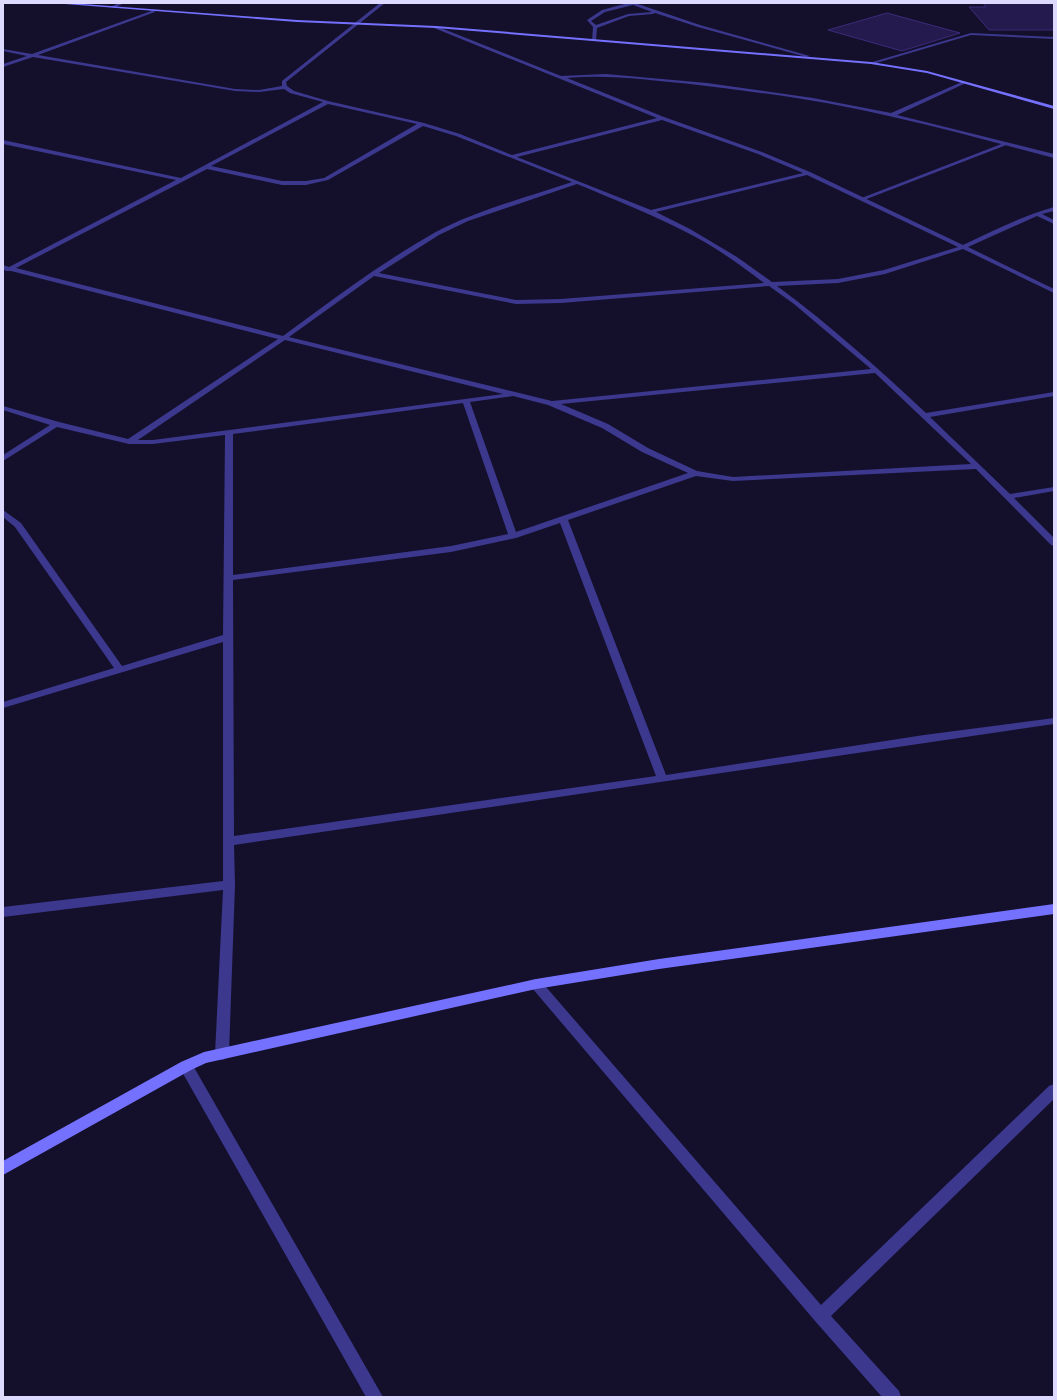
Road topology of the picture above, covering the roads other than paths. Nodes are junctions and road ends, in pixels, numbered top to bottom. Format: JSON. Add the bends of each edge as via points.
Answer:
{"nodes":[{"id":1,"x":54,"y":3,"type":"edge"},
{"id":2,"x":122,"y":3,"type":"edge"},
{"id":3,"x":383,"y":3,"type":"edge"},
{"id":4,"x":632,"y":4,"type":"edge"},
{"id":5,"x":113,"y":7,"type":"junction"},
{"id":6,"x":154,"y":10,"type":"junction"},
{"id":7,"x":661,"y":13,"type":"junction"},
{"id":8,"x":356,"y":24,"type":"junction"},
{"id":9,"x":596,"y":26,"type":"junction"},
{"id":10,"x":436,"y":27,"type":"junction"},
{"id":11,"x":1042,"y":37,"type":"junction"},
{"id":12,"x":1054,"y":38,"type":"edge"},
{"id":13,"x":594,"y":40,"type":"junction"},
{"id":14,"x":1054,"y":41,"type":"edge"},
{"id":15,"x":3,"y":50,"type":"edge"},
{"id":16,"x":32,"y":55,"type":"junction"},
{"id":17,"x":808,"y":56,"type":"junction"},
{"id":18,"x":871,"y":63,"type":"junction"},
{"id":19,"x":3,"y":66,"type":"edge"},
{"id":20,"x":562,"y":77,"type":"junction"},
{"id":21,"x":964,"y":82,"type":"junction"},
{"id":22,"x":284,"y":87,"type":"junction"},
{"id":23,"x":327,"y":102,"type":"junction"},
{"id":24,"x":1054,"y":108,"type":"edge"},
{"id":25,"x":892,"y":115,"type":"junction"},
{"id":26,"x":662,"y":118,"type":"junction"},
{"id":27,"x":422,"y":124,"type":"junction"},
{"id":28,"x":3,"y":142,"type":"edge"},
{"id":29,"x":1006,"y":144,"type":"junction"},
{"id":30,"x":514,"y":156,"type":"junction"},
{"id":31,"x":1054,"y":156,"type":"edge"},
{"id":32,"x":206,"y":168,"type":"junction"},
{"id":33,"x":808,"y":173,"type":"junction"},
{"id":34,"x":182,"y":180,"type":"junction"},
{"id":35,"x":578,"y":182,"type":"junction"},
{"id":36,"x":862,"y":199,"type":"junction"},
{"id":37,"x":1054,"y":210,"type":"edge"},
{"id":38,"x":651,"y":212,"type":"junction"},
{"id":39,"x":1037,"y":214,"type":"junction"},
{"id":40,"x":1054,"y":222,"type":"edge"},
{"id":41,"x":964,"y":247,"type":"junction"},
{"id":42,"x":7,"y":268,"type":"edge"},
{"id":43,"x":3,"y":273,"type":"edge"},
{"id":44,"x":373,"y":274,"type":"junction"},
{"id":45,"x":772,"y":284,"type":"junction"},
{"id":46,"x":1054,"y":291,"type":"edge"},
{"id":47,"x":284,"y":338,"type":"junction"},
{"id":48,"x":877,"y":371,"type":"junction"},
{"id":49,"x":516,"y":394,"type":"junction"},
{"id":50,"x":1054,"y":394,"type":"edge"},
{"id":51,"x":466,"y":401,"type":"junction"},
{"id":52,"x":551,"y":403,"type":"junction"},
{"id":53,"x":3,"y":408,"type":"edge"},
{"id":54,"x":924,"y":416,"type":"junction"},
{"id":55,"x":56,"y":424,"type":"junction"},
{"id":56,"x":229,"y":432,"type":"junction"},
{"id":57,"x":129,"y":442,"type":"junction"},
{"id":58,"x":3,"y":458,"type":"edge"},
{"id":59,"x":978,"y":466,"type":"junction"},
{"id":60,"x":695,"y":473,"type":"junction"},
{"id":61,"x":1054,"y":489,"type":"edge"},
{"id":62,"x":1007,"y":496,"type":"junction"},
{"id":63,"x":3,"y":513,"type":"edge"},
{"id":64,"x":563,"y":519,"type":"junction"},
{"id":65,"x":513,"y":536,"type":"junction"},
{"id":66,"x":1054,"y":543,"type":"edge"},
{"id":67,"x":228,"y":578,"type":"junction"},
{"id":68,"x":228,"y":638,"type":"junction"},
{"id":69,"x":119,"y":670,"type":"junction"},
{"id":70,"x":3,"y":705,"type":"edge"},
{"id":71,"x":1054,"y":721,"type":"edge"},
{"id":72,"x":662,"y":779,"type":"junction"},
{"id":73,"x":230,"y":841,"type":"junction"},
{"id":74,"x":229,"y":884,"type":"junction"},
{"id":75,"x":1054,"y":909,"type":"edge"},
{"id":76,"x":3,"y":912,"type":"edge"},
{"id":77,"x":536,"y":984,"type":"junction"},
{"id":78,"x":222,"y":1054,"type":"junction"},
{"id":79,"x":186,"y":1066,"type":"junction"},
{"id":80,"x":1054,"y":1090,"type":"edge"},
{"id":81,"x":3,"y":1168,"type":"edge"},
{"id":82,"x":820,"y":1316,"type":"junction"},
{"id":83,"x":375,"y":1397,"type":"edge"},
{"id":84,"x":893,"y":1397,"type":"edge"}],
"edges":[{"from":1,"to":5,"type":"street"},
{"from":2,"to":5,"type":"street"},
{"from":3,"to":8,"type":"street"},
{"from":4,"to":7,"type":"street"},
{"from":4,"to":9,"type":"street","via":[[594,16],[588,21]]},
{"from":5,"to":6,"type":"street"},
{"from":6,"to":8,"type":"street"},
{"from":6,"to":16,"type":"street"},
{"from":7,"to":9,"type":"street","via":[[628,14]]},
{"from":7,"to":17,"type":"street"},
{"from":8,"to":10,"type":"street"},
{"from":8,"to":22,"type":"street","via":[[284,82]]},
{"from":9,"to":13,"type":"street"},
{"from":10,"to":13,"type":"street"},
{"from":10,"to":20,"type":"street"},
{"from":11,"to":12,"type":"street"},
{"from":11,"to":14,"type":"street"},
{"from":11,"to":18,"type":"street","via":[[971,34]]},
{"from":13,"to":17,"type":"street"},
{"from":15,"to":16,"type":"street"},
{"from":16,"to":19,"type":"street"},
{"from":16,"to":22,"type":"street","via":[[235,90],[259,91]]},
{"from":17,"to":18,"type":"street"},
{"from":18,"to":21,"type":"street","via":[[927,72]]},
{"from":20,"to":25,"type":"street","via":[[592,74],[728,87]]},
{"from":20,"to":26,"type":"street"},
{"from":21,"to":24,"type":"street"},
{"from":21,"to":25,"type":"street"},
{"from":22,"to":23,"type":"street","via":[[292,92]]},
{"from":23,"to":27,"type":"street"},
{"from":23,"to":32,"type":"street"},
{"from":25,"to":29,"type":"street"},
{"from":26,"to":30,"type":"street"},
{"from":26,"to":33,"type":"street"},
{"from":27,"to":30,"type":"street"},
{"from":27,"to":32,"type":"street","via":[[326,179],[306,183],[282,183]]},
{"from":28,"to":34,"type":"street"},
{"from":29,"to":31,"type":"street"},
{"from":29,"to":36,"type":"street"},
{"from":30,"to":35,"type":"street"},
{"from":32,"to":34,"type":"street"},
{"from":33,"to":36,"type":"street"},
{"from":33,"to":38,"type":"street"},
{"from":34,"to":42,"type":"street"},
{"from":35,"to":38,"type":"street"},
{"from":35,"to":44,"type":"street","via":[[466,220],[437,234]]},
{"from":36,"to":41,"type":"street"},
{"from":37,"to":39,"type":"street"},
{"from":38,"to":45,"type":"street","via":[[688,230]]},
{"from":39,"to":40,"type":"street"},
{"from":39,"to":41,"type":"street"},
{"from":41,"to":45,"type":"street","via":[[885,272],[838,281]]},
{"from":41,"to":46,"type":"street"},
{"from":42,"to":43,"type":"street"},
{"from":42,"to":47,"type":"street"},
{"from":44,"to":45,"type":"street","via":[[516,302],[561,301]]},
{"from":44,"to":47,"type":"street"},
{"from":45,"to":48,"type":"street"},
{"from":47,"to":49,"type":"street"},
{"from":47,"to":57,"type":"street"},
{"from":48,"to":52,"type":"street"},
{"from":48,"to":54,"type":"street"},
{"from":49,"to":51,"type":"street"},
{"from":49,"to":52,"type":"street"},
{"from":50,"to":54,"type":"street"},
{"from":51,"to":56,"type":"street"},
{"from":51,"to":65,"type":"street"},
{"from":52,"to":60,"type":"street","via":[[605,426],[645,450]]},
{"from":53,"to":55,"type":"street"},
{"from":54,"to":59,"type":"street"},
{"from":55,"to":57,"type":"street"},
{"from":55,"to":58,"type":"street"},
{"from":56,"to":57,"type":"street","via":[[153,442]]},
{"from":56,"to":67,"type":"street"},
{"from":59,"to":60,"type":"street","via":[[733,479]]},
{"from":59,"to":62,"type":"street"},
{"from":60,"to":64,"type":"street"},
{"from":61,"to":62,"type":"street"},
{"from":62,"to":66,"type":"street"},
{"from":63,"to":69,"type":"street","via":[[18,525]]},
{"from":64,"to":65,"type":"street"},
{"from":64,"to":72,"type":"street"},
{"from":65,"to":67,"type":"street","via":[[451,550]]},
{"from":67,"to":68,"type":"street"},
{"from":68,"to":69,"type":"street"},
{"from":68,"to":73,"type":"street"},
{"from":69,"to":70,"type":"street"},
{"from":71,"to":72,"type":"street"},
{"from":72,"to":73,"type":"street"},
{"from":73,"to":74,"type":"street"},
{"from":74,"to":76,"type":"street"},
{"from":74,"to":78,"type":"street"},
{"from":75,"to":77,"type":"street","via":[[667,963]]},
{"from":77,"to":78,"type":"street"},
{"from":77,"to":82,"type":"street"},
{"from":78,"to":79,"type":"street"},
{"from":79,"to":81,"type":"street"},
{"from":79,"to":83,"type":"street"},
{"from":80,"to":82,"type":"street"},
{"from":82,"to":84,"type":"street"}]}
